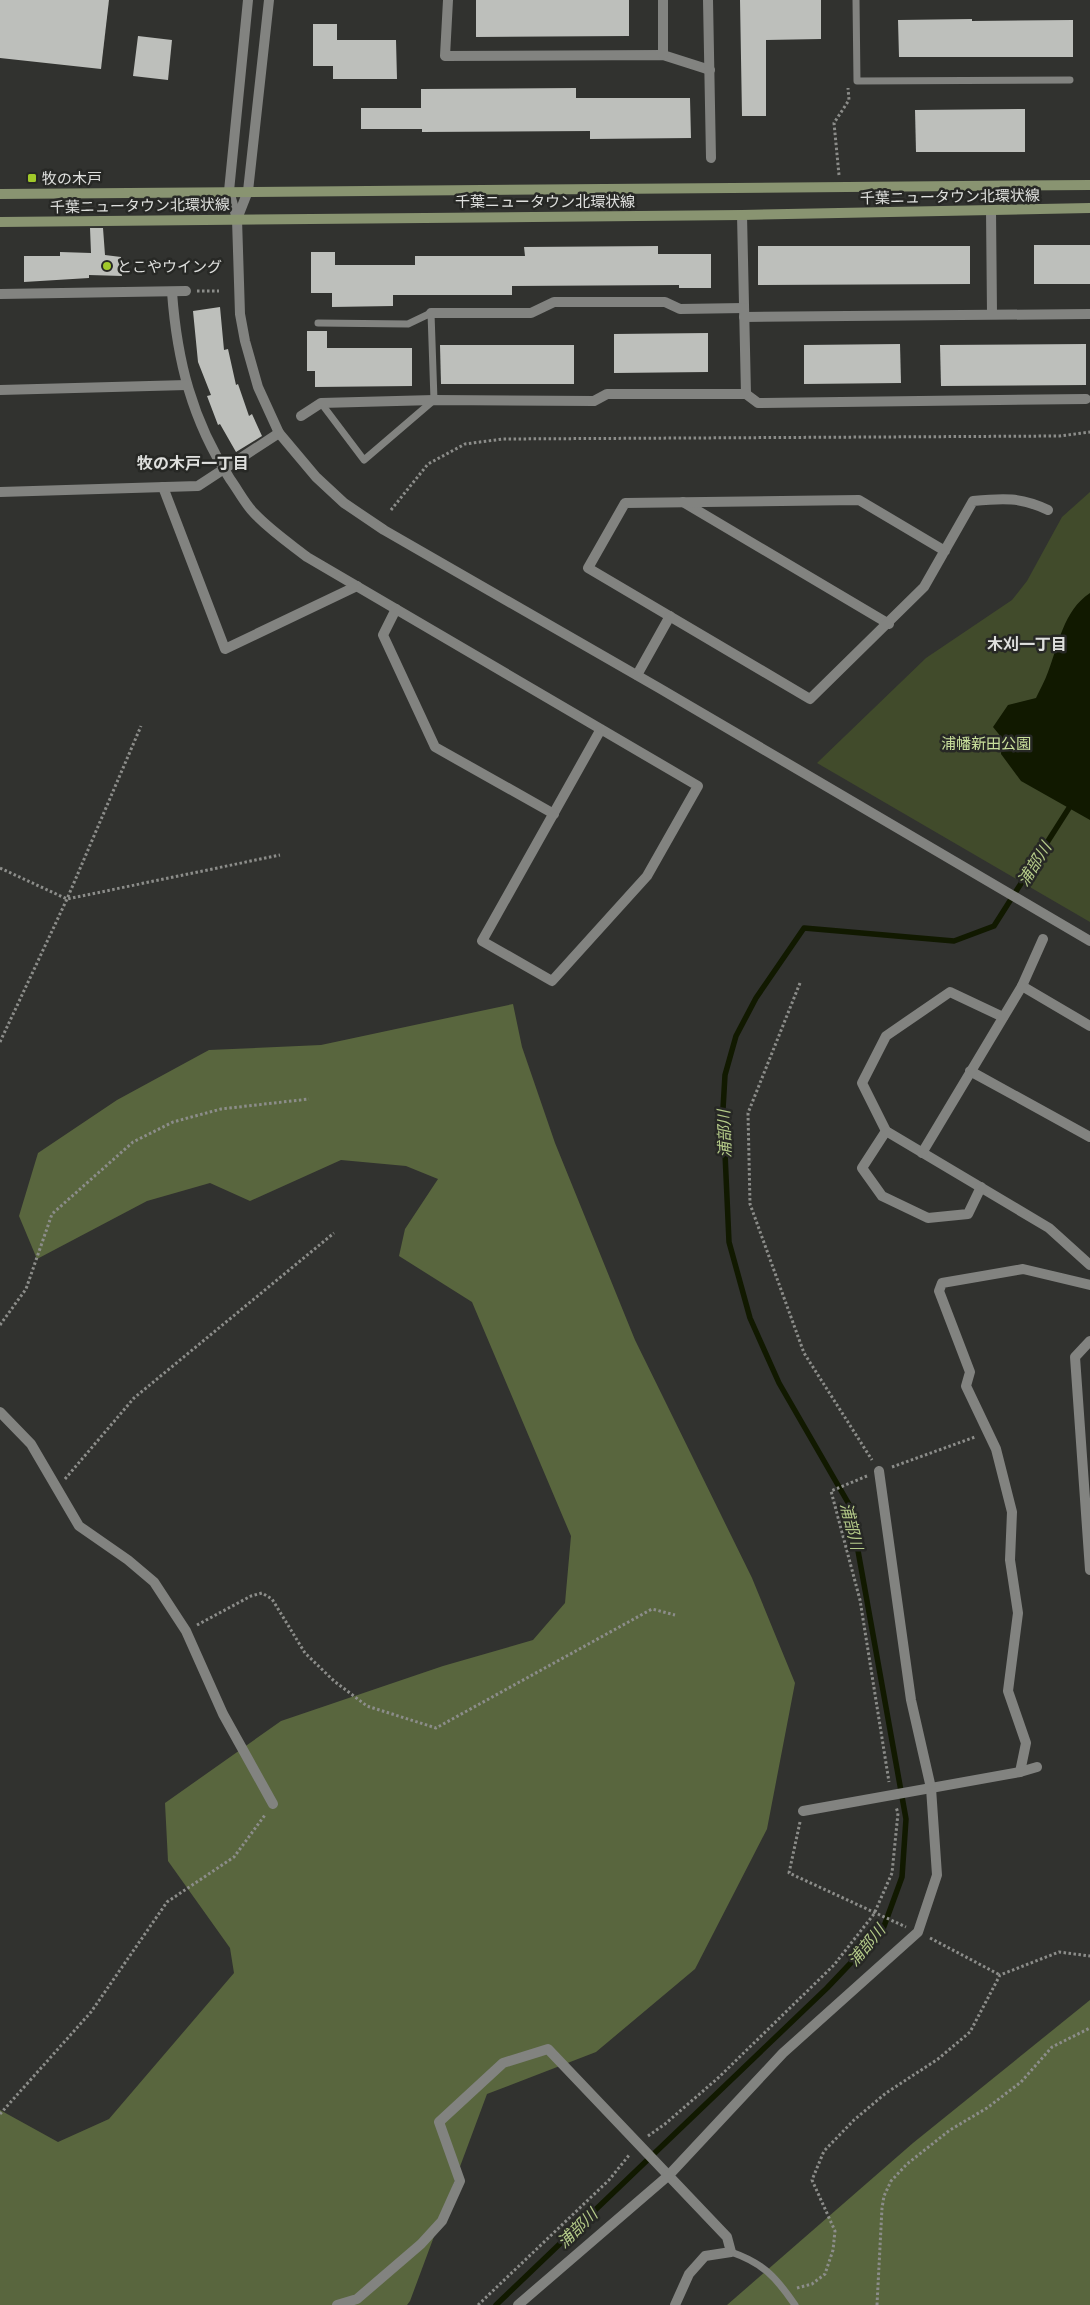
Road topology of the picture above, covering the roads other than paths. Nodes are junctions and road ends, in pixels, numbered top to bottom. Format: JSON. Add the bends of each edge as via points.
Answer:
{"nodes":[{"id":1,"x":248,"y":0,"type":"edge"},
{"id":2,"x":269,"y":0,"type":"edge"},
{"id":3,"x":448,"y":0,"type":"edge"},
{"id":4,"x":663,"y":0,"type":"edge"},
{"id":5,"x":708,"y":0,"type":"edge"},
{"id":6,"x":856,"y":0,"type":"edge"},
{"id":7,"x":663,"y":55,"type":"junction"},
{"id":8,"x":710,"y":70,"type":"junction"},
{"id":9,"x":1070,"y":80,"type":"dead end"},
{"id":10,"x":711,"y":158,"type":"dead end"},
{"id":11,"x":1090,"y":185,"type":"edge"},
{"id":12,"x":229,"y":191,"type":"junction"},
{"id":13,"x":248,"y":191,"type":"junction"},
{"id":14,"x":0,"y":194,"type":"edge"},
{"id":15,"x":1090,"y":208,"type":"edge"},
{"id":16,"x":991,"y":210,"type":"junction"},
{"id":17,"x":742,"y":214,"type":"junction"},
{"id":18,"x":237,"y":219,"type":"junction"},
{"id":19,"x":0,"y":222,"type":"edge"},
{"id":20,"x":186,"y":291,"type":"road end"},
{"id":21,"x":172,"y":292,"type":"junction"},
{"id":22,"x":0,"y":294,"type":"edge"},
{"id":23,"x":744,"y":312,"type":"junction"},
{"id":24,"x":431,"y":313,"type":"junction"},
{"id":25,"x":992,"y":314,"type":"junction"},
{"id":26,"x":1090,"y":314,"type":"edge"},
{"id":27,"x":318,"y":323,"type":"dead end"},
{"id":28,"x":187,"y":385,"type":"junction"},
{"id":29,"x":0,"y":390,"type":"edge"},
{"id":30,"x":746,"y":394,"type":"junction"},
{"id":31,"x":1086,"y":399,"type":"dead end"},
{"id":32,"x":434,"y":400,"type":"junction"},
{"id":33,"x":321,"y":403,"type":"junction"},
{"id":34,"x":301,"y":416,"type":"dead end"},
{"id":35,"x":279,"y":433,"type":"junction"},
{"id":36,"x":223,"y":468,"type":"junction"},
{"id":37,"x":163,"y":488,"type":"junction"},
{"id":38,"x":0,"y":492,"type":"edge"},
{"id":39,"x":682,"y":502,"type":"junction"},
{"id":40,"x":1048,"y":510,"type":"dead end"},
{"id":41,"x":945,"y":551,"type":"junction"},
{"id":42,"x":357,"y":586,"type":"junction"},
{"id":43,"x":396,"y":609,"type":"junction"},
{"id":44,"x":670,"y":616,"type":"junction"},
{"id":45,"x":889,"y":624,"type":"junction"},
{"id":46,"x":637,"y":675,"type":"junction"},
{"id":47,"x":601,"y":729,"type":"junction"},
{"id":48,"x":554,"y":814,"type":"junction"},
{"id":49,"x":1043,"y":939,"type":"dead end"},
{"id":50,"x":1090,"y":941,"type":"edge"},
{"id":51,"x":1022,"y":986,"type":"junction"},
{"id":52,"x":1002,"y":1017,"type":"junction"},
{"id":53,"x":1090,"y":1026,"type":"edge"},
{"id":54,"x":970,"y":1071,"type":"junction"},
{"id":55,"x":886,"y":1131,"type":"junction"},
{"id":56,"x":1090,"y":1137,"type":"edge"},
{"id":57,"x":922,"y":1153,"type":"junction"},
{"id":58,"x":981,"y":1187,"type":"junction"},
{"id":59,"x":1090,"y":1265,"type":"edge"},
{"id":60,"x":1090,"y":1285,"type":"edge"},
{"id":61,"x":1090,"y":1341,"type":"edge"},
{"id":62,"x":0,"y":1412,"type":"edge"},
{"id":63,"x":879,"y":1472,"type":"road end"},
{"id":64,"x":1087,"y":1480,"type":"edge"},
{"id":65,"x":1090,"y":1570,"type":"edge"},
{"id":66,"x":1038,"y":1767,"type":"dead end"},
{"id":67,"x":1020,"y":1772,"type":"junction"},
{"id":68,"x":931,"y":1788,"type":"junction"},
{"id":69,"x":273,"y":1804,"type":"road end"},
{"id":70,"x":803,"y":1811,"type":"road end"},
{"id":71,"x":669,"y":2175,"type":"junction"},
{"id":72,"x":731,"y":2252,"type":"junction"},
{"id":73,"x":337,"y":2305,"type":"edge"},
{"id":74,"x":518,"y":2305,"type":"edge"},
{"id":75,"x":675,"y":2305,"type":"edge"},
{"id":76,"x":795,"y":2305,"type":"edge"}],
"edges":[{"from":1,"to":12,"type":"street"},
{"from":2,"to":13,"type":"street"},
{"from":3,"to":7,"type":"street","via":[[445,56]]},
{"from":4,"to":7,"type":"street"},
{"from":5,"to":8,"type":"street"},
{"from":6,"to":9,"type":"lane","via":[[857,81]]},
{"from":7,"to":8,"type":"street"},
{"from":8,"to":10,"type":"street"},
{"from":11,"to":13,"type":"main road","name":"千葉ニュータウン北環状線"},
{"from":12,"to":13,"type":"main road","name":"千葉ニュータウン北環状線"},
{"from":12,"to":14,"type":"main road","name":"千葉ニュータウン北環状線"},
{"from":12,"to":18,"type":"street"},
{"from":13,"to":18,"type":"street"},
{"from":15,"to":16,"type":"main road","name":"千葉ニュータウン北環状線"},
{"from":16,"to":17,"type":"main road","name":"千葉ニュータウン北環状線"},
{"from":16,"to":25,"type":"street"},
{"from":17,"to":18,"type":"main road","name":"千葉ニュータウン北環状線"},
{"from":17,"to":23,"type":"street"},
{"from":18,"to":19,"type":"main road","name":"千葉ニュータウン北環状線"},
{"from":18,"to":35,"type":"street","via":[[240,314],[245,341],[258,387]]},
{"from":20,"to":21,"type":"street"},
{"from":21,"to":22,"type":"street"},
{"from":21,"to":28,"type":"street","via":[[174,328]]},
{"from":23,"to":24,"type":"street","via":[[680,309],[665,302],[554,302],[531,313]]},
{"from":23,"to":25,"type":"street"},
{"from":23,"to":30,"type":"street"},
{"from":24,"to":27,"type":"lane","via":[[408,324]]},
{"from":24,"to":32,"type":"lane"},
{"from":25,"to":26,"type":"street"},
{"from":28,"to":29,"type":"street"},
{"from":28,"to":36,"type":"street","via":[[196,416]]},
{"from":30,"to":31,"type":"street","via":[[758,403]]},
{"from":30,"to":32,"type":"street","via":[[607,394],[594,401]]},
{"from":32,"to":33,"type":"street"},
{"from":32,"to":33,"type":"lane","via":[[364,460]]},
{"from":33,"to":34,"type":"street"},
{"from":35,"to":36,"type":"street"},
{"from":35,"to":46,"type":"street","via":[[316,477],[344,503],[384,530]]},
{"from":36,"to":37,"type":"street","via":[[198,486]]},
{"from":36,"to":42,"type":"street","via":[[253,512],[272,531],[307,557]]},
{"from":37,"to":38,"type":"street"},
{"from":37,"to":42,"type":"street","via":[[225,649]]},
{"from":39,"to":41,"type":"street","via":[[858,500]]},
{"from":39,"to":44,"type":"street","via":[[625,503],[588,568]]},
{"from":39,"to":45,"type":"street"},
{"from":40,"to":41,"type":"street","via":[[1008,497],[974,501]]},
{"from":41,"to":45,"type":"street","via":[[924,587]]},
{"from":42,"to":43,"type":"street"},
{"from":43,"to":47,"type":"street"},
{"from":43,"to":48,"type":"street","via":[[383,635],[435,747]]},
{"from":44,"to":45,"type":"street","via":[[810,699]]},
{"from":44,"to":46,"type":"street"},
{"from":46,"to":50,"type":"street"},
{"from":47,"to":48,"type":"street"},
{"from":47,"to":48,"type":"street","via":[[698,786],[647,876],[552,981],[482,941]]},
{"from":49,"to":51,"type":"street"},
{"from":51,"to":52,"type":"street"},
{"from":51,"to":53,"type":"street"},
{"from":52,"to":54,"type":"street"},
{"from":52,"to":55,"type":"street","via":[[950,992],[886,1036],[862,1083]]},
{"from":54,"to":56,"type":"street"},
{"from":54,"to":57,"type":"street"},
{"from":55,"to":57,"type":"street"},
{"from":55,"to":58,"type":"street","via":[[862,1168],[882,1196],[928,1218],[968,1214]]},
{"from":57,"to":58,"type":"street"},
{"from":58,"to":59,"type":"street","via":[[1049,1228]]},
{"from":60,"to":67,"type":"street","via":[[1023,1268],[942,1283],[939,1291],[970,1372],[966,1386],[996,1449],[1012,1512],[1010,1560],[1018,1613],[1008,1691],[1026,1743]]},
{"from":61,"to":64,"type":"street","via":[[1075,1357]]},
{"from":62,"to":69,"type":"street","via":[[31,1444],[79,1526],[154,1582],[186,1631],[223,1714]]},
{"from":63,"to":68,"type":"street","via":[[911,1700]]},
{"from":64,"to":65,"type":"street"},
{"from":66,"to":67,"type":"street"},
{"from":67,"to":68,"type":"street"},
{"from":68,"to":70,"type":"street"},
{"from":68,"to":71,"type":"street","via":[[937,1875],[918,1932],[783,2053]]},
{"from":71,"to":72,"type":"street","via":[[727,2237]]},
{"from":71,"to":73,"type":"street","via":[[548,2049],[503,2063],[439,2122],[460,2181],[442,2221],[421,2244],[356,2299]]},
{"from":71,"to":74,"type":"street"},
{"from":72,"to":75,"type":"street","via":[[705,2256],[689,2274]]},
{"from":72,"to":76,"type":"lane","via":[[749,2258],[772,2273]]}]}
